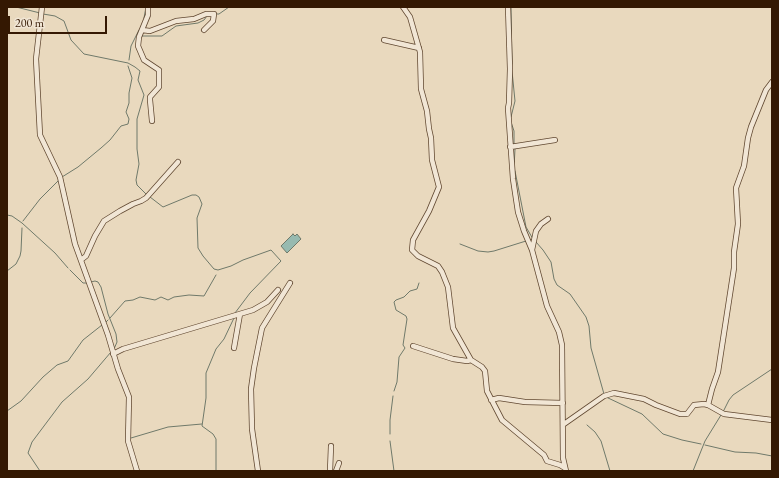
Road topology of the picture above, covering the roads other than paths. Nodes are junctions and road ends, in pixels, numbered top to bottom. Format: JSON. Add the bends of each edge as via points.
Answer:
{"nodes":[{"id":1,"x":42,"y":7,"type":"edge"},
{"id":2,"x":148,"y":7,"type":"edge"},
{"id":3,"x":403,"y":7,"type":"edge"},
{"id":4,"x":508,"y":7,"type":"edge"},
{"id":5,"x":142,"y":30,"type":"junction"},
{"id":6,"x":204,"y":30,"type":"dead end"},
{"id":7,"x":384,"y":40,"type":"dead end"},
{"id":8,"x":419,"y":48,"type":"junction"},
{"id":9,"x":772,"y":82,"type":"edge"},
{"id":10,"x":152,"y":121,"type":"dead end"},
{"id":11,"x":555,"y":140,"type":"dead end"},
{"id":12,"x":510,"y":147,"type":"junction"},
{"id":13,"x":178,"y":162,"type":"dead end"},
{"id":14,"x":548,"y":219,"type":"dead end"},
{"id":15,"x":532,"y":250,"type":"junction"},
{"id":16,"x":81,"y":260,"type":"junction"},
{"id":17,"x":290,"y":283,"type":"dead end"},
{"id":18,"x":278,"y":290,"type":"dead end"},
{"id":19,"x":240,"y":314,"type":"junction"},
{"id":20,"x":413,"y":346,"type":"dead end"},
{"id":21,"x":234,"y":348,"type":"dead end"},
{"id":22,"x":113,"y":354,"type":"junction"},
{"id":23,"x":472,"y":360,"type":"junction"},
{"id":24,"x":492,"y":400,"type":"junction"},
{"id":25,"x":563,"y":403,"type":"junction"},
{"id":26,"x":708,"y":405,"type":"junction"},
{"id":27,"x":772,"y":420,"type":"edge"},
{"id":28,"x":564,"y":424,"type":"junction"},
{"id":29,"x":331,"y":446,"type":"dead end"},
{"id":30,"x":339,"y":463,"type":"dead end"},
{"id":31,"x":565,"y":469,"type":"edge"},
{"id":32,"x":137,"y":471,"type":"edge"},
{"id":33,"x":258,"y":471,"type":"edge"},
{"id":34,"x":330,"y":471,"type":"edge"},
{"id":35,"x":336,"y":471,"type":"edge"}],
"edges":[{"from":1,"to":16,"type":"street","via":[[36,59],[40,135],[60,177]]},
{"from":2,"to":5,"type":"street","via":[[148,15]]},
{"from":3,"to":8,"type":"street","via":[[410,17]]},
{"from":4,"to":12,"type":"street"},
{"from":5,"to":6,"type":"street","via":[[150,31],[176,21],[214,14],[213,21]]},
{"from":5,"to":10,"type":"street","via":[[138,41],[139,51],[144,60],[159,70],[160,74],[159,87],[150,97]]},
{"from":7,"to":8,"type":"street"},
{"from":8,"to":23,"type":"street","via":[[421,89],[427,111],[432,160],[439,187],[413,240],[412,250],[438,266],[442,272],[448,287],[453,328]]},
{"from":9,"to":26,"type":"street","via":[[766,90],[751,127],[744,166],[736,188],[738,224],[734,268],[718,372]]},
{"from":11,"to":12,"type":"street"},
{"from":12,"to":15,"type":"street","via":[[518,212]]},
{"from":13,"to":16,"type":"street","via":[[141,202],[104,221],[86,256]]},
{"from":14,"to":15,"type":"street","via":[[536,231]]},
{"from":15,"to":25,"type":"street","via":[[547,306],[562,345]]},
{"from":16,"to":22,"type":"street"},
{"from":17,"to":33,"type":"street","via":[[262,328],[254,368],[251,389],[252,429]]},
{"from":18,"to":19,"type":"street","via":[[268,302]]},
{"from":19,"to":21,"type":"street"},
{"from":19,"to":22,"type":"street"},
{"from":20,"to":23,"type":"street","via":[[453,359]]},
{"from":22,"to":32,"type":"street","via":[[129,397],[128,441]]},
{"from":23,"to":24,"type":"street","via":[[485,370],[487,391]]},
{"from":24,"to":25,"type":"street","via":[[499,398]]},
{"from":24,"to":31,"type":"street","via":[[502,420],[547,460]]},
{"from":25,"to":28,"type":"street"},
{"from":26,"to":27,"type":"street","via":[[724,414]]},
{"from":26,"to":28,"type":"street","via":[[694,405],[687,414],[680,414],[644,399],[611,393]]},
{"from":28,"to":31,"type":"street"},
{"from":29,"to":34,"type":"street"},
{"from":30,"to":35,"type":"street"}]}
